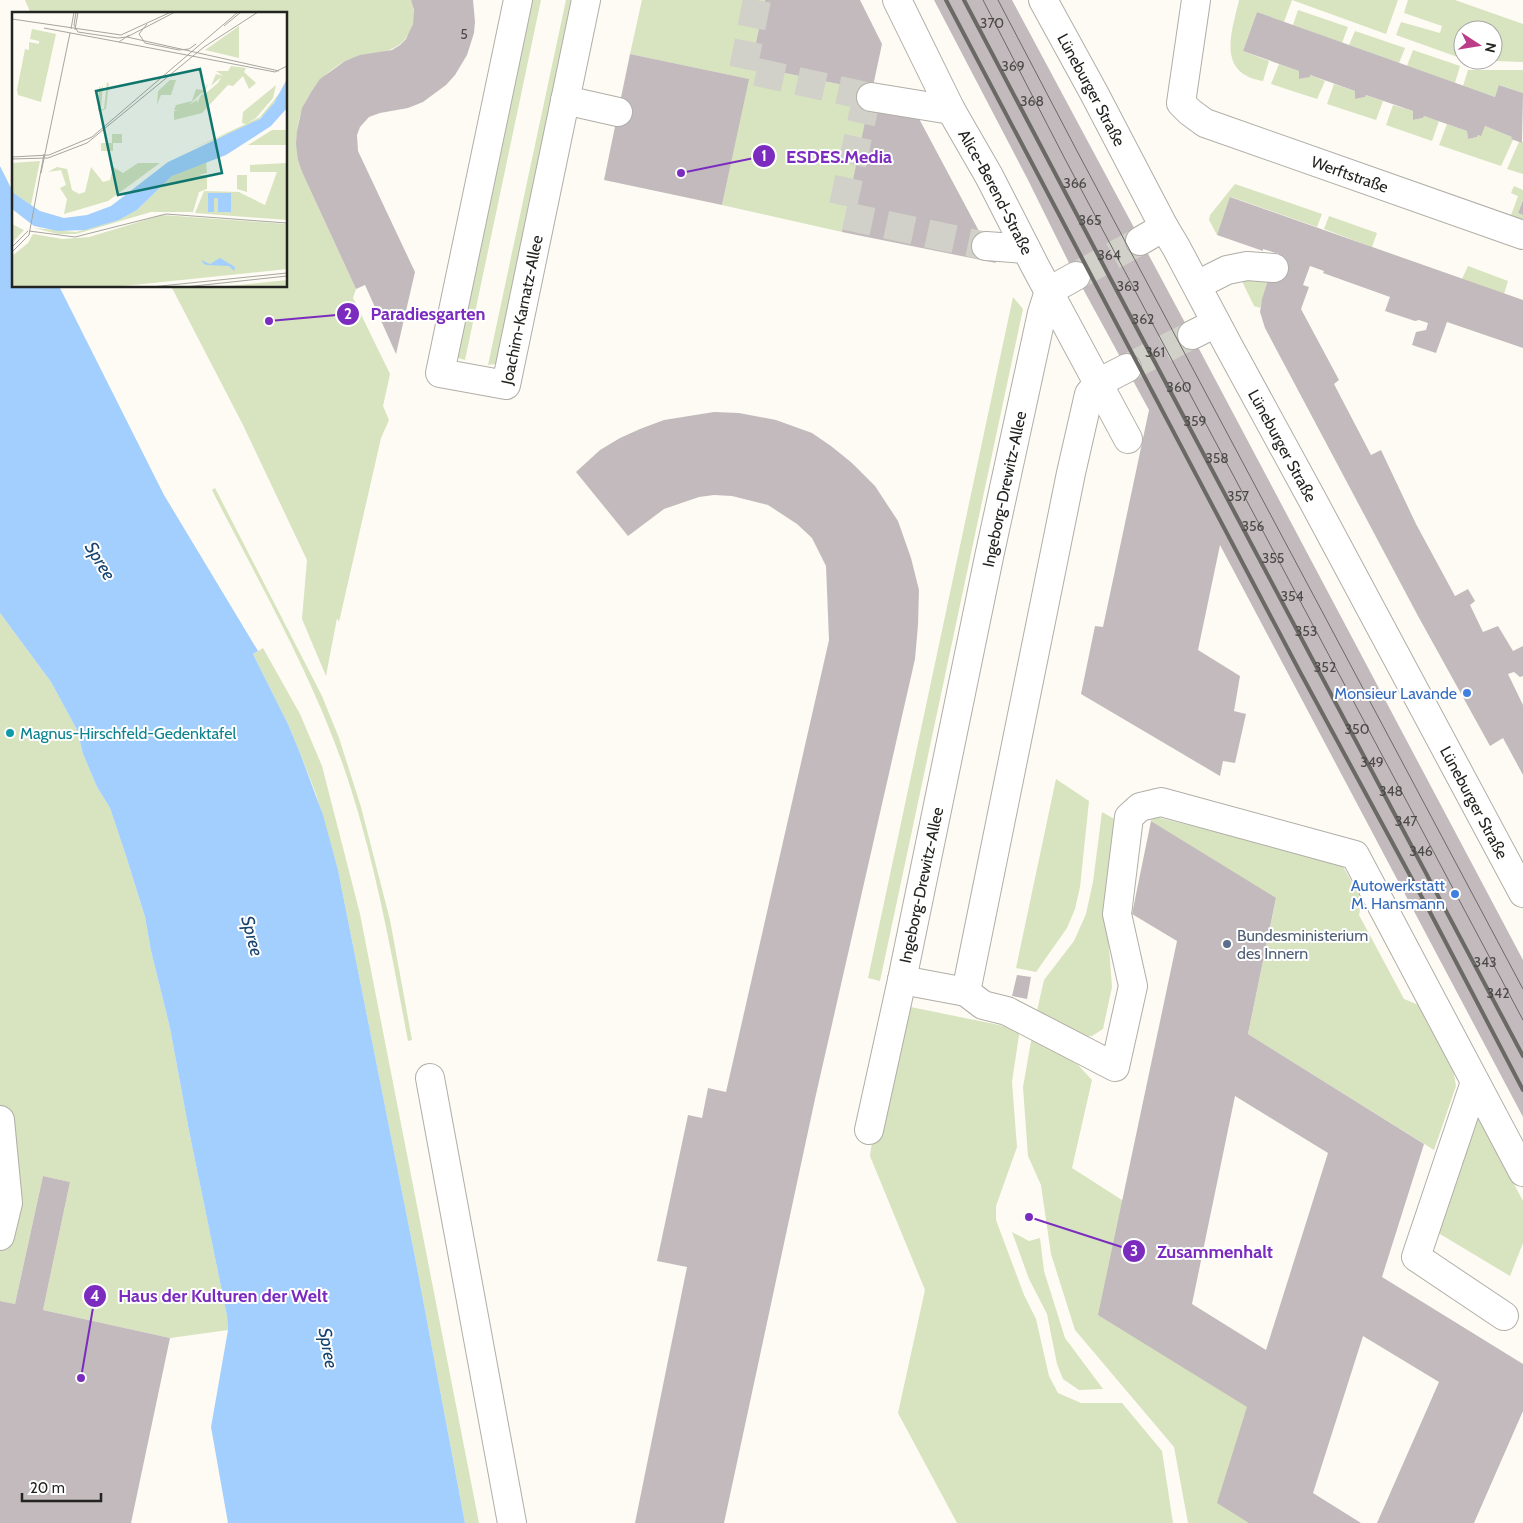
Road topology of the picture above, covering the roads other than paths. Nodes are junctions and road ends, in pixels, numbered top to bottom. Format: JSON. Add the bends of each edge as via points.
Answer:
{"nodes":[{"id":1,"x":518,"y":0,"type":"edge"},
{"id":2,"x":586,"y":0,"type":"edge"},
{"id":3,"x":897,"y":0,"type":"edge"},
{"id":4,"x":1043,"y":0,"type":"edge"},
{"id":5,"x":1196,"y":0,"type":"edge"},
{"id":6,"x":871,"y":96,"type":"tunnel mouth"},
{"id":7,"x":565,"y":100,"type":"junction"},
{"id":8,"x":951,"y":110,"type":"junction"},
{"id":9,"x":618,"y":112,"type":"dead end"},
{"id":10,"x":1164,"y":228,"type":"junction"},
{"id":11,"x":1523,"y":235,"type":"edge"},
{"id":12,"x":1140,"y":240,"type":"tunnel mouth"},
{"id":13,"x":986,"y":246,"type":"tunnel mouth"},
{"id":14,"x":1026,"y":249,"type":"junction"},
{"id":15,"x":1274,"y":268,"type":"dead end"},
{"id":16,"x":1076,"y":276,"type":"tunnel mouth"},
{"id":17,"x":1197,"y":285,"type":"junction"},
{"id":18,"x":1048,"y":291,"type":"junction"},
{"id":19,"x":1216,"y":323,"type":"junction"},
{"id":20,"x":1192,"y":335,"type":"tunnel mouth"},
{"id":21,"x":1127,"y":368,"type":"tunnel mouth"},
{"id":22,"x":1098,"y":383,"type":"junction"},
{"id":23,"x":1128,"y":438,"type":"dead end"},
{"id":24,"x":1523,"y":893,"type":"edge"},
{"id":25,"x":902,"y":980,"type":"junction"},
{"id":26,"x":966,"y":992,"type":"junction"},
{"id":27,"x":430,"y":1078,"type":"dead end"},
{"id":28,"x":1475,"y":1082,"type":"junction"},
{"id":29,"x":0,"y":1120,"type":"edge"},
{"id":30,"x":869,"y":1130,"type":"dead end"},
{"id":31,"x":1523,"y":1172,"type":"edge"},
{"id":32,"x":0,"y":1236,"type":"edge"},
{"id":33,"x":1504,"y":1316,"type":"dead end"},
{"id":34,"x":512,"y":1523,"type":"edge"}],
"edges":[{"from":1,"to":7,"type":"street","name":"Joachim-Karnatz-Allee","via":[[440,373],[506,385]]},
{"from":2,"to":7,"type":"street","name":"Joachim-Karnatz-Allee"},
{"from":3,"to":8,"type":"street","name":"Alice-Berend-Straße"},
{"from":4,"to":10,"type":"street","name":"Lüneburger Straße"},
{"from":5,"to":11,"type":"street","name":"Werftstraße","via":[[1181,103],[1205,123]]},
{"from":6,"to":8,"type":"street"},
{"from":7,"to":9,"type":"street"},
{"from":8,"to":14,"type":"street","name":"Alice-Berend-Straße"},
{"from":10,"to":12,"type":"street"},
{"from":10,"to":17,"type":"street","name":"Lüneburger Straße"},
{"from":13,"to":14,"type":"street"},
{"from":14,"to":18,"type":"street","name":"Alice-Berend-Straße"},
{"from":15,"to":17,"type":"street","via":[[1246,266],[1218,274]]},
{"from":16,"to":18,"type":"street"},
{"from":17,"to":19,"type":"street","name":"Lüneburger Straße"},
{"from":18,"to":22,"type":"street","name":"Alice-Berend-Straße"},
{"from":18,"to":25,"type":"street","name":"Ingeborg-Drewitz-Allee","via":[[993,538]]},
{"from":19,"to":20,"type":"street"},
{"from":19,"to":24,"type":"street","name":"Lüneburger Straße"},
{"from":21,"to":22,"type":"street"},
{"from":22,"to":23,"type":"street","name":"Alice-Berend-Straße"},
{"from":22,"to":26,"type":"street","via":[[1089,394],[1071,473]]},
{"from":25,"to":26,"type":"street","name":"Ingeborg-Drewitz-Allee"},
{"from":25,"to":30,"type":"street"},
{"from":26,"to":28,"type":"street","via":[[983,1005],[1007,1011],[1115,1067],[1133,986],[1117,914],[1130,817],[1140,807],[1160,802],[1355,855]]},
{"from":27,"to":34,"type":"street"},
{"from":28,"to":31,"type":"street"},
{"from":28,"to":33,"type":"street","via":[[1416,1257]]},
{"from":29,"to":32,"type":"street","via":[[8,1203]]}]}
